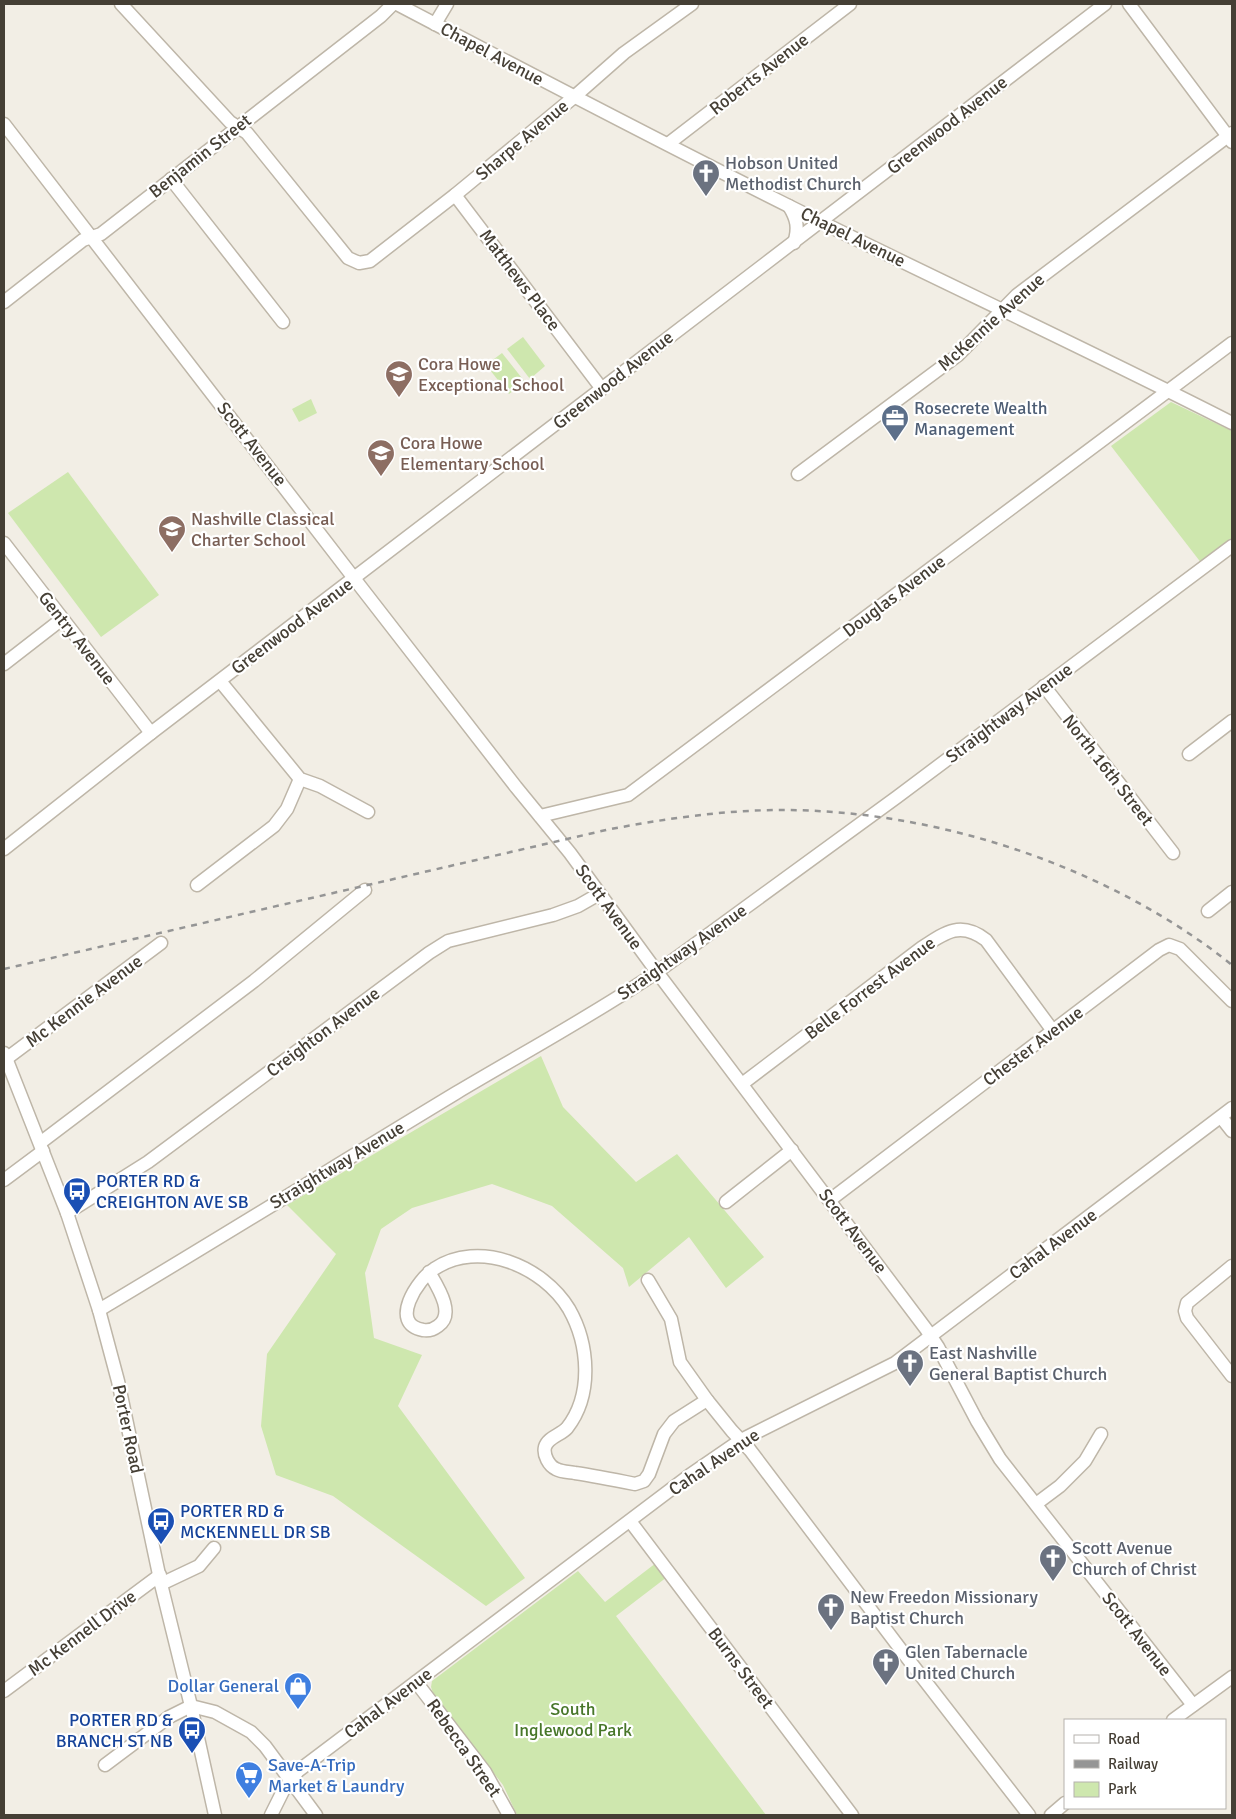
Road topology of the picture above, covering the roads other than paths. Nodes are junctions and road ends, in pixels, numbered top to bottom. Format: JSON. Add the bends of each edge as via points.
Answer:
{"nodes":[{"id":1,"x":120,"y":4,"type":"edge"},
{"id":2,"x":392,"y":4,"type":"edge"},
{"id":3,"x":396,"y":4,"type":"edge"},
{"id":4,"x":447,"y":4,"type":"edge"},
{"id":5,"x":692,"y":4,"type":"edge"},
{"id":6,"x":850,"y":4,"type":"edge"},
{"id":7,"x":1105,"y":4,"type":"edge"},
{"id":8,"x":1129,"y":4,"type":"edge"},
{"id":9,"x":435,"y":24,"type":"junction"},
{"id":10,"x":574,"y":97,"type":"junction"},
{"id":11,"x":4,"y":124,"type":"edge"},
{"id":12,"x":239,"y":127,"type":"junction"},
{"id":13,"x":1231,"y":137,"type":"edge"},
{"id":14,"x":668,"y":144,"type":"junction"},
{"id":15,"x":171,"y":179,"type":"junction"},
{"id":16,"x":455,"y":196,"type":"junction"},
{"id":17,"x":789,"y":206,"type":"junction"},
{"id":18,"x":821,"y":222,"type":"junction"},
{"id":19,"x":92,"y":237,"type":"junction"},
{"id":20,"x":794,"y":243,"type":"junction"},
{"id":21,"x":4,"y":302,"type":"edge"},
{"id":22,"x":1001,"y":310,"type":"junction"},
{"id":23,"x":283,"y":322,"type":"dead end"},
{"id":24,"x":1232,"y":342,"type":"edge"},
{"id":25,"x":602,"y":389,"type":"junction"},
{"id":26,"x":1169,"y":391,"type":"junction"},
{"id":27,"x":1232,"y":423,"type":"edge"},
{"id":28,"x":798,"y":474,"type":"dead end"},
{"id":29,"x":4,"y":543,"type":"edge"},
{"id":30,"x":1231,"y":551,"type":"edge"},
{"id":31,"x":354,"y":578,"type":"junction"},
{"id":32,"x":62,"y":619,"type":"junction"},
{"id":33,"x":4,"y":664,"type":"edge"},
{"id":34,"x":220,"y":681,"type":"junction"},
{"id":35,"x":1044,"y":686,"type":"junction"},
{"id":36,"x":1232,"y":721,"type":"edge"},
{"id":37,"x":151,"y":733,"type":"junction"},
{"id":38,"x":1190,"y":754,"type":"dead end"},
{"id":39,"x":300,"y":779,"type":"junction"},
{"id":40,"x":368,"y":812,"type":"dead end"},
{"id":41,"x":540,"y":816,"type":"junction"},
{"id":42,"x":4,"y":849,"type":"edge"},
{"id":43,"x":1173,"y":853,"type":"dead end"},
{"id":44,"x":197,"y":885,"type":"dead end"},
{"id":45,"x":365,"y":890,"type":"dead end"},
{"id":46,"x":1232,"y":892,"type":"edge"},
{"id":47,"x":599,"y":894,"type":"junction"},
{"id":48,"x":1208,"y":911,"type":"dead end"},
{"id":49,"x":161,"y":943,"type":"dead end"},
{"id":50,"x":657,"y":972,"type":"junction"},
{"id":51,"x":1232,"y":1001,"type":"edge"},
{"id":52,"x":1053,"y":1031,"type":"junction"},
{"id":53,"x":5,"y":1056,"type":"edge"},
{"id":54,"x":742,"y":1084,"type":"junction"},
{"id":55,"x":1232,"y":1108,"type":"edge"},
{"id":56,"x":1221,"y":1117,"type":"junction"},
{"id":57,"x":1232,"y":1131,"type":"edge"},
{"id":58,"x":41,"y":1147,"type":"junction"},
{"id":59,"x":792,"y":1150,"type":"junction"},
{"id":60,"x":4,"y":1180,"type":"edge"},
{"id":61,"x":830,"y":1200,"type":"junction"},
{"id":62,"x":726,"y":1202,"type":"dead end"},
{"id":63,"x":67,"y":1213,"type":"junction"},
{"id":64,"x":1232,"y":1266,"type":"edge"},
{"id":65,"x":429,"y":1272,"type":"dead end"},
{"id":66,"x":648,"y":1280,"type":"dead end"},
{"id":67,"x":99,"y":1310,"type":"junction"},
{"id":68,"x":932,"y":1336,"type":"junction"},
{"id":69,"x":1232,"y":1376,"type":"edge"},
{"id":70,"x":707,"y":1400,"type":"junction"},
{"id":71,"x":1101,"y":1434,"type":"dead end"},
{"id":72,"x":741,"y":1440,"type":"junction"},
{"id":73,"x":1036,"y":1504,"type":"junction"},
{"id":74,"x":630,"y":1521,"type":"junction"},
{"id":75,"x":214,"y":1548,"type":"dead end"},
{"id":76,"x":161,"y":1579,"type":"junction"},
{"id":77,"x":1232,"y":1677,"type":"edge"},
{"id":78,"x":416,"y":1682,"type":"junction"},
{"id":79,"x":4,"y":1690,"type":"edge"},
{"id":80,"x":1193,"y":1705,"type":"junction"},
{"id":81,"x":191,"y":1706,"type":"junction"},
{"id":82,"x":1174,"y":1719,"type":"edge"},
{"id":83,"x":105,"y":1766,"type":"dead end"},
{"id":84,"x":290,"y":1780,"type":"junction"},
{"id":85,"x":1064,"y":1805,"type":"edge"},
{"id":86,"x":215,"y":1815,"type":"edge"},
{"id":87,"x":271,"y":1815,"type":"edge"},
{"id":88,"x":316,"y":1815,"type":"edge"},
{"id":89,"x":509,"y":1815,"type":"edge"},
{"id":90,"x":852,"y":1815,"type":"edge"},
{"id":91,"x":1029,"y":1815,"type":"edge"},
{"id":92,"x":1051,"y":1815,"type":"edge"}],
"edges":[{"from":1,"to":12,"type":"street","via":[[230,122]]},
{"from":2,"to":12,"type":"street","name":"Benjamin Street"},
{"from":3,"to":9,"type":"street","name":"Chapel Avenue"},
{"from":4,"to":9,"type":"street"},
{"from":5,"to":10,"type":"street","name":"Sharpe Avenue","via":[[624,53]]},
{"from":6,"to":14,"type":"street","name":"Roberts Avenue"},
{"from":7,"to":18,"type":"street","name":"Greenwood Avenue"},
{"from":8,"to":13,"type":"street"},
{"from":9,"to":10,"type":"street","name":"Chapel Avenue"},
{"from":10,"to":14,"type":"street","name":"Chapel Avenue"},
{"from":10,"to":16,"type":"street","name":"Sharpe Avenue"},
{"from":11,"to":19,"type":"street","name":"Scott Avenue"},
{"from":12,"to":15,"type":"street","name":"Benjamin Street"},
{"from":12,"to":16,"type":"street","name":"Sharpe Avenue","via":[[348,258],[359,263],[370,261]]},
{"from":13,"to":22,"type":"street","name":"McKennie Avenue"},
{"from":14,"to":17,"type":"street","name":"Chapel Avenue"},
{"from":15,"to":19,"type":"street","name":"Benjamin Street","via":[[101,234]]},
{"from":15,"to":23,"type":"street"},
{"from":16,"to":25,"type":"street","name":"Matthews Place"},
{"from":17,"to":18,"type":"street","name":"Chapel Avenue"},
{"from":17,"to":20,"type":"street","via":[[798,225]]},
{"from":18,"to":20,"type":"street","name":"Greenwood Avenue"},
{"from":18,"to":22,"type":"street","name":"Chapel Avenue"},
{"from":19,"to":21,"type":"street","name":"Benjamin Street","via":[[83,240]]},
{"from":19,"to":31,"type":"street","name":"Scott Avenue"},
{"from":20,"to":25,"type":"street","name":"Greenwood Avenue"},
{"from":22,"to":26,"type":"street","name":"Chapel Avenue"},
{"from":22,"to":28,"type":"street","name":"McKennie Avenue","via":[[958,355]]},
{"from":24,"to":26,"type":"street","name":"Douglas Avenue"},
{"from":25,"to":31,"type":"street","name":"Greenwood Avenue"},
{"from":26,"to":27,"type":"street","name":"Chapel Avenue"},
{"from":26,"to":41,"type":"street","name":"Douglas Avenue","via":[[628,795]]},
{"from":29,"to":32,"type":"street","name":"Gentry Avenue"},
{"from":30,"to":35,"type":"street","name":"Straightway Avenue"},
{"from":31,"to":34,"type":"street","name":"Greenwood Avenue"},
{"from":31,"to":41,"type":"street","name":"Scott Avenue"},
{"from":32,"to":33,"type":"street"},
{"from":32,"to":37,"type":"street","name":"Gentry Avenue"},
{"from":34,"to":37,"type":"street","name":"Greenwood Avenue"},
{"from":34,"to":39,"type":"street"},
{"from":35,"to":43,"type":"street","name":"North 16th Street"},
{"from":35,"to":50,"type":"street","name":"Straightway Avenue"},
{"from":36,"to":38,"type":"street"},
{"from":37,"to":42,"type":"street","name":"Greenwood Avenue"},
{"from":39,"to":40,"type":"street"},
{"from":39,"to":44,"type":"street","via":[[287,809],[274,826]]},
{"from":41,"to":47,"type":"street","name":"Scott Avenue"},
{"from":45,"to":58,"type":"street"},
{"from":46,"to":48,"type":"street"},
{"from":47,"to":50,"type":"street","name":"Scott Avenue"},
{"from":47,"to":63,"type":"street","name":"Creighton Avenue","via":[[553,915],[448,942],[429,953],[148,1162]]},
{"from":49,"to":53,"type":"street","name":"Mc Kennie Avenue"},
{"from":50,"to":54,"type":"street","name":"Scott Avenue"},
{"from":50,"to":67,"type":"street","name":"Straightway Avenue","via":[[586,1018],[459,1091]]},
{"from":51,"to":52,"type":"street","name":"Chester Avenue","via":[[1180,949],[1169,945]]},
{"from":52,"to":54,"type":"street","name":"Belle Forrest Avenue","via":[[986,940],[976,932],[954,930],[920,949]]},
{"from":52,"to":61,"type":"street","name":"Chester Avenue"},
{"from":53,"to":58,"type":"street","name":"Porter Road"},
{"from":54,"to":59,"type":"street","name":"Scott Avenue"},
{"from":55,"to":56,"type":"street","name":"Cahal Avenue"},
{"from":56,"to":57,"type":"street"},
{"from":56,"to":68,"type":"street","name":"Cahal Avenue"},
{"from":58,"to":60,"type":"street"},
{"from":58,"to":63,"type":"street","name":"Porter Road"},
{"from":59,"to":61,"type":"street","name":"Scott Avenue"},
{"from":59,"to":62,"type":"street"},
{"from":61,"to":68,"type":"street","name":"Scott Avenue"},
{"from":63,"to":67,"type":"street","name":"Porter Road"},
{"from":64,"to":69,"type":"street","via":[[1187,1303],[1185,1311]]},
{"from":65,"to":70,"type":"street","via":[[451,1260],[469,1256],[505,1260],[536,1275],[564,1302],[582,1340],[585,1377],[574,1419],[565,1430],[548,1441],[545,1448],[546,1458],[556,1469],[635,1484],[644,1481],[664,1434],[674,1421]]},
{"from":66,"to":70,"type":"street","via":[[671,1319],[680,1362]]},
{"from":67,"to":76,"type":"street","name":"Porter Road","via":[[118,1381]]},
{"from":68,"to":72,"type":"street","name":"Cahal Avenue","via":[[895,1363]]},
{"from":68,"to":73,"type":"street","name":"Scott Avenue","via":[[1000,1459]]},
{"from":70,"to":72,"type":"street"},
{"from":71,"to":73,"type":"street","via":[[1085,1461]]},
{"from":72,"to":74,"type":"street","name":"Cahal Avenue"},
{"from":72,"to":91,"type":"street"},
{"from":73,"to":80,"type":"street","name":"Scott Avenue"},
{"from":74,"to":78,"type":"street","name":"Cahal Avenue"},
{"from":74,"to":90,"type":"street","name":"Burns Street"},
{"from":75,"to":76,"type":"street","name":"Mc Kennell Drive","via":[[199,1566]]},
{"from":76,"to":79,"type":"street","name":"Mc Kennell Drive"},
{"from":76,"to":81,"type":"street","name":"Porter Road"},
{"from":77,"to":80,"type":"street"},
{"from":78,"to":84,"type":"street","name":"Cahal Avenue"},
{"from":78,"to":89,"type":"street","name":"Rebecca Street","via":[[485,1772]]},
{"from":80,"to":82,"type":"street"},
{"from":81,"to":83,"type":"street","via":[[169,1718]]},
{"from":81,"to":84,"type":"street","via":[[215,1712],[251,1732],[264,1744]]},
{"from":81,"to":86,"type":"street","name":"Porter Road"},
{"from":84,"to":87,"type":"street","name":"Cahal Avenue"},
{"from":84,"to":88,"type":"street"},
{"from":85,"to":92,"type":"street"}]}
